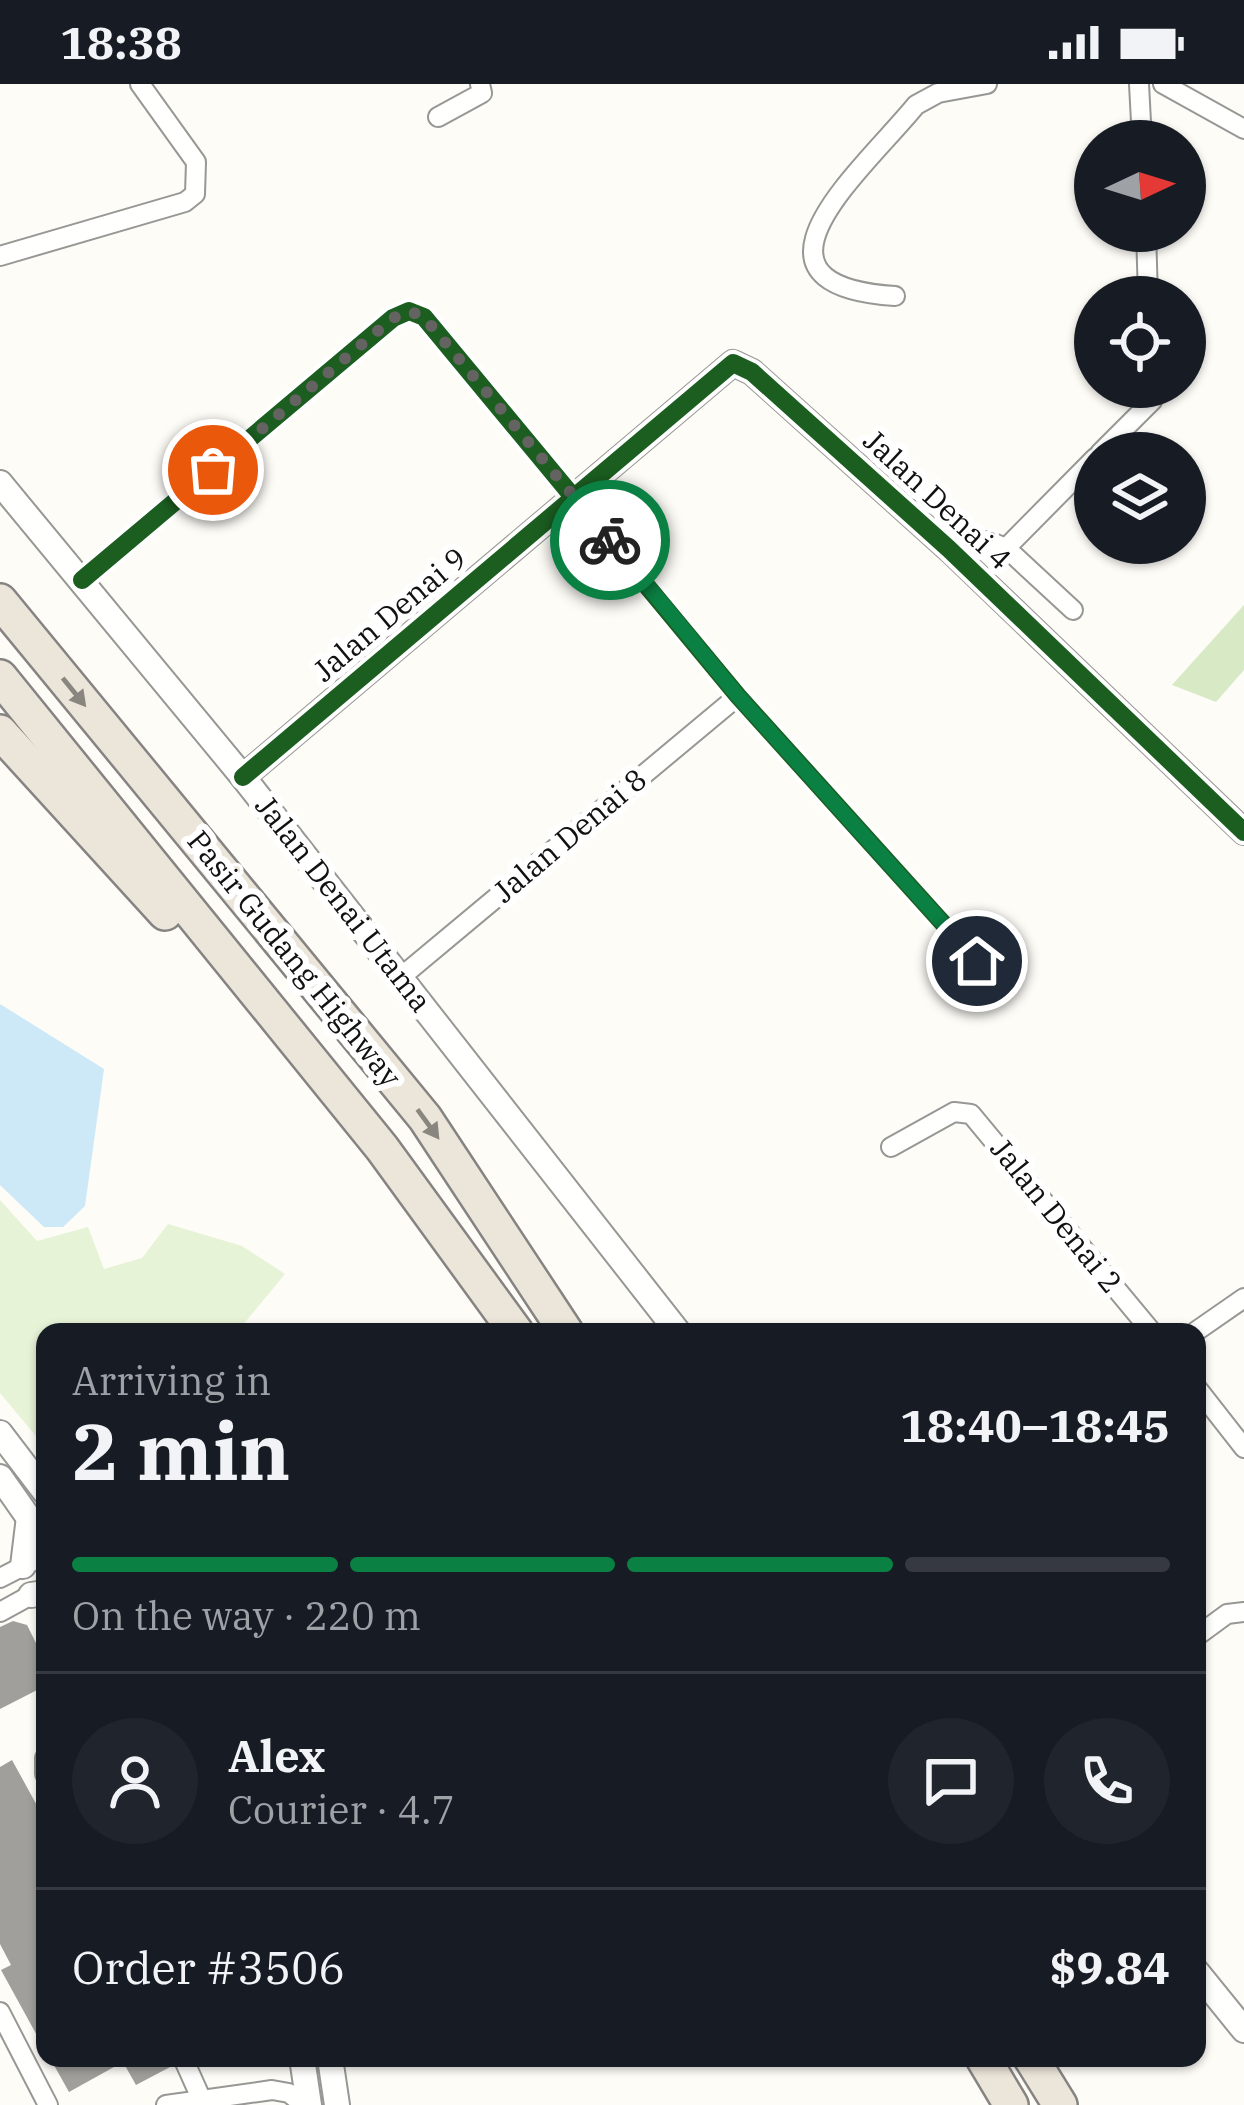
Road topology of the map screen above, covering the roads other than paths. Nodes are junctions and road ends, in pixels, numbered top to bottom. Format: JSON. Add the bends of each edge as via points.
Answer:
{"nodes":[{"id":1,"x":140,"y":84,"type":"edge"},
{"id":2,"x":480,"y":84,"type":"edge"},
{"id":3,"x":987,"y":84,"type":"edge"},
{"id":4,"x":1139,"y":84,"type":"edge"},
{"id":5,"x":1163,"y":84,"type":"edge"},
{"id":6,"x":438,"y":117,"type":"dead end"},
{"id":7,"x":1141,"y":120,"type":"edge"},
{"id":8,"x":1244,"y":129,"type":"edge"},
{"id":9,"x":0,"y":256,"type":"edge"},
{"id":10,"x":895,"y":296,"type":"dead end"},
{"id":11,"x":1144,"y":408,"type":"edge"},
{"id":12,"x":1121,"y":432,"type":"edge"},
{"id":13,"x":1074,"y":480,"type":"edge"},
{"id":14,"x":0,"y":483,"type":"edge"},
{"id":15,"x":576,"y":498,"type":"junction"},
{"id":16,"x":1006,"y":548,"type":"junction"},
{"id":17,"x":949,"y":549,"type":"junction"},
{"id":18,"x":82,"y":580,"type":"junction"},
{"id":19,"x":0,"y":602,"type":"edge"},
{"id":20,"x":1073,"y":610,"type":"dead end"},
{"id":21,"x":0,"y":676,"type":"edge"},
{"id":22,"x":738,"y":696,"type":"junction"},
{"id":23,"x":0,"y":732,"type":"edge"},
{"id":24,"x":243,"y":777,"type":"junction"},
{"id":25,"x":1242,"y":825,"type":"edge"},
{"id":26,"x":977,"y":961,"type":"dead end"},
{"id":27,"x":401,"y":977,"type":"junction"},
{"id":28,"x":891,"y":1147,"type":"dead end"},
{"id":29,"x":382,"y":1148,"type":"junction"},
{"id":30,"x":1244,"y":1298,"type":"edge"},
{"id":31,"x":509,"y":1323,"type":"edge"},
{"id":32,"x":560,"y":1323,"type":"edge"},
{"id":33,"x":671,"y":1323,"type":"edge"},
{"id":34,"x":1145,"y":1323,"type":"edge"},
{"id":35,"x":1206,"y":1324,"type":"edge"},
{"id":36,"x":1206,"y":1399,"type":"edge"},
{"id":37,"x":0,"y":1433,"type":"edge"},
{"id":38,"x":1244,"y":1448,"type":"edge"},
{"id":39,"x":0,"y":1477,"type":"edge"},
{"id":40,"x":36,"y":1480,"type":"edge"},
{"id":41,"x":29,"y":1517,"type":"junction"},
{"id":42,"x":36,"y":1528,"type":"edge"},
{"id":43,"x":34,"y":1560,"type":"edge"},
{"id":44,"x":0,"y":1578,"type":"edge"},
{"id":45,"x":36,"y":1595,"type":"edge"},
{"id":46,"x":0,"y":1612,"type":"edge"},
{"id":47,"x":1244,"y":1612,"type":"edge"},
{"id":48,"x":1206,"y":1629,"type":"edge"},
{"id":49,"x":1206,"y":1983,"type":"edge"},
{"id":50,"x":0,"y":2012,"type":"edge"},
{"id":51,"x":1244,"y":2030,"type":"edge"},
{"id":52,"x":187,"y":2067,"type":"edge"},
{"id":53,"x":296,"y":2067,"type":"edge"},
{"id":54,"x":303,"y":2067,"type":"edge"},
{"id":55,"x":332,"y":2067,"type":"edge"},
{"id":56,"x":988,"y":2067,"type":"edge"},
{"id":57,"x":1036,"y":2067,"type":"edge"},
{"id":58,"x":272,"y":2090,"type":"junction"},
{"id":59,"x":204,"y":2103,"type":"edge"},
{"id":60,"x":48,"y":2105,"type":"edge"},
{"id":61,"x":166,"y":2105,"type":"edge"},
{"id":62,"x":306,"y":2105,"type":"edge"},
{"id":63,"x":337,"y":2105,"type":"edge"},
{"id":64,"x":1011,"y":2105,"type":"edge"},
{"id":65,"x":1060,"y":2105,"type":"edge"}],
"edges":[{"from":1,"to":9,"type":"street","via":[[196,162],[196,194]]},
{"from":2,"to":6,"type":"street","via":[[473,102]]},
{"from":3,"to":10,"type":"street","via":[[916,105],[814,235],[810,261],[820,274],[855,293]]},
{"from":4,"to":7,"type":"street"},
{"from":5,"to":8,"type":"street"},
{"from":11,"to":12,"type":"street"},
{"from":13,"to":16,"type":"street"},
{"from":14,"to":18,"type":"street","name":"Jalan Denai Utama"},
{"from":15,"to":17,"type":"street","name":"Jalan Denai 4","via":[[733,363]]},
{"from":15,"to":18,"type":"street","via":[[424,317],[409,311]]},
{"from":15,"to":22,"type":"street"},
{"from":15,"to":24,"type":"street","name":"Jalan Denai 9"},
{"from":16,"to":17,"type":"street","via":[[988,541]]},
{"from":16,"to":20,"type":"street"},
{"from":17,"to":25,"type":"street","name":"Jalan Denai 4"},
{"from":18,"to":24,"type":"street","name":"Jalan Denai Utama"},
{"from":19,"to":32,"type":"highway","name":"Pasir Gudang Highway","one_way":true,"via":[[425,1118]]},
{"from":21,"to":29,"type":"highway","name":"Pasir Gudang Highway"},
{"from":22,"to":26,"type":"street"},
{"from":22,"to":27,"type":"street","name":"Jalan Denai 8"},
{"from":23,"to":29,"type":"highway"},
{"from":24,"to":27,"type":"street","name":"Jalan Denai Utama"},
{"from":27,"to":33,"type":"street","name":"Jalan Denai Utama"},
{"from":28,"to":34,"type":"street","name":"Jalan Denai 2","via":[[954,1112],[971,1114]]},
{"from":29,"to":31,"type":"highway","name":"Pasir Gudang Highway"},
{"from":30,"to":35,"type":"street"},
{"from":36,"to":38,"type":"street"},
{"from":37,"to":40,"type":"street"},
{"from":39,"to":41,"type":"street"},
{"from":41,"to":42,"type":"street"},
{"from":41,"to":43,"type":"street"},
{"from":43,"to":44,"type":"street"},
{"from":45,"to":46,"type":"street"},
{"from":47,"to":48,"type":"street"},
{"from":49,"to":51,"type":"street"},
{"from":50,"to":60,"type":"street"},
{"from":52,"to":59,"type":"street"},
{"from":53,"to":58,"type":"street"},
{"from":54,"to":62,"type":"street"},
{"from":55,"to":63,"type":"street"},
{"from":56,"to":64,"type":"highway"},
{"from":57,"to":65,"type":"highway"},
{"from":58,"to":59,"type":"street"},
{"from":58,"to":62,"type":"street"},
{"from":59,"to":61,"type":"street"}]}
